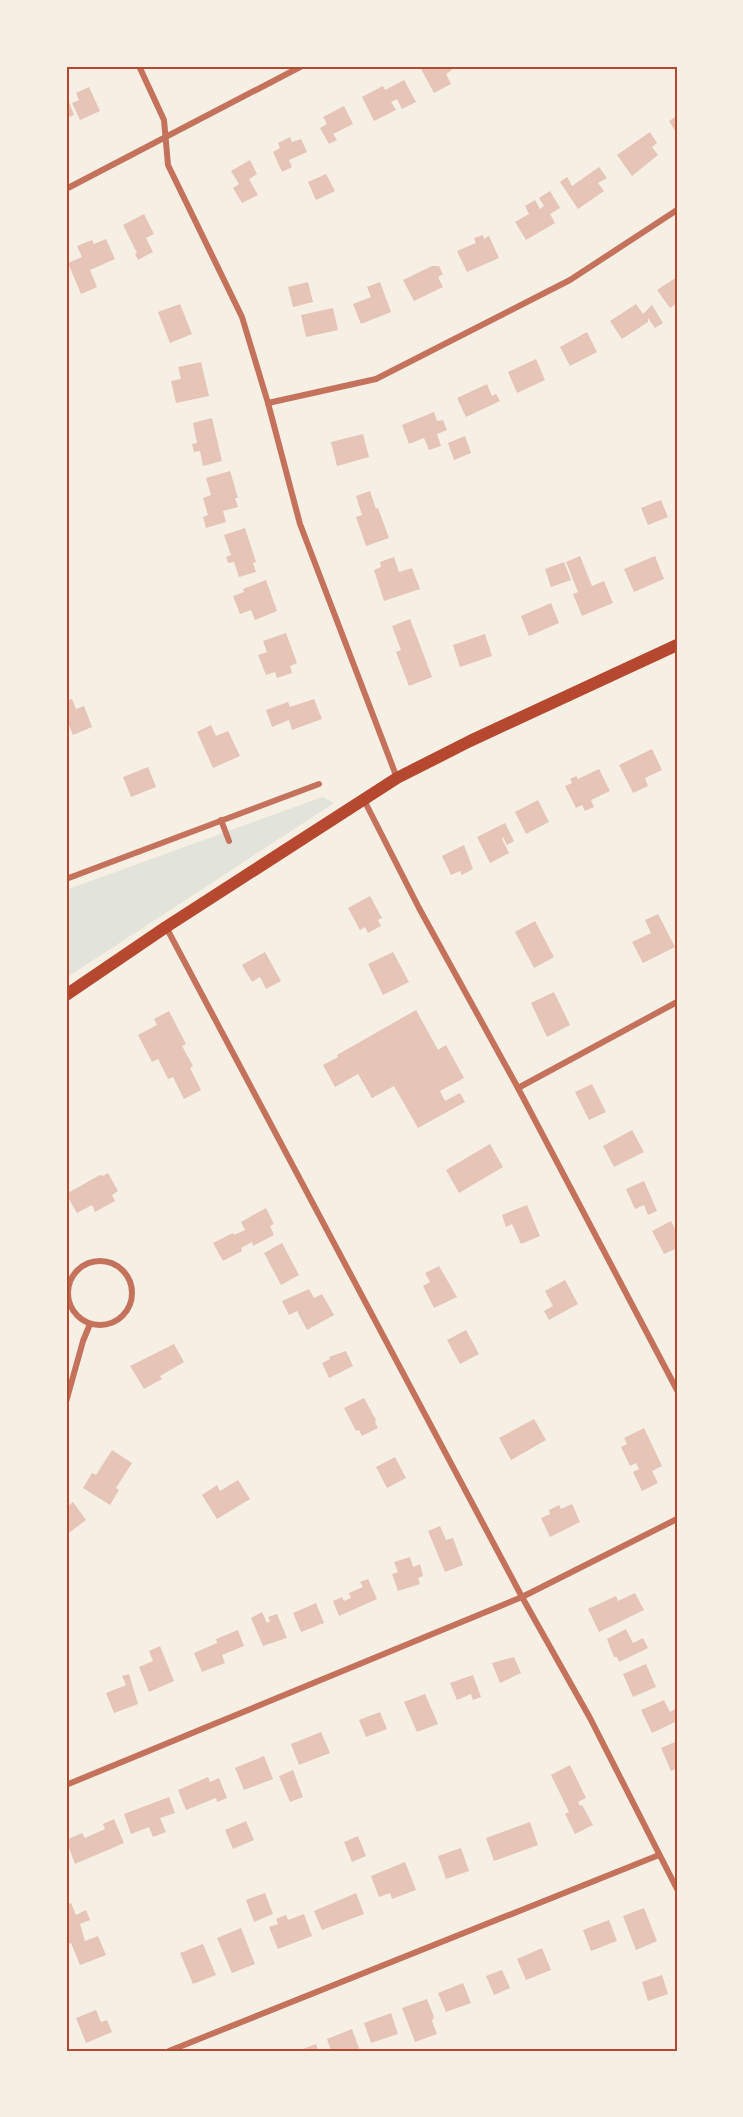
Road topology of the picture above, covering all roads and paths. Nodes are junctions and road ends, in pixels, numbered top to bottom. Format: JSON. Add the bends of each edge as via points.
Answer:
{"nodes":[{"id":1,"x":139,"y":66,"type":"edge"},
{"id":2,"x":302,"y":66,"type":"edge"},
{"id":3,"x":165,"y":138,"type":"junction"},
{"id":4,"x":66,"y":189,"type":"edge"},
{"id":5,"x":677,"y":210,"type":"edge"},
{"id":6,"x":268,"y":404,"type":"junction"},
{"id":7,"x":677,"y":645,"type":"edge"},
{"id":8,"x":397,"y":778,"type":"junction"},
{"id":9,"x":319,"y":784,"type":"dead end"},
{"id":10,"x":364,"y":799,"type":"junction"},
{"id":11,"x":221,"y":820,"type":"junction"},
{"id":12,"x":229,"y":841,"type":"dead end"},
{"id":13,"x":66,"y":879,"type":"edge"},
{"id":14,"x":166,"y":927,"type":"junction"},
{"id":15,"x":66,"y":995,"type":"edge"},
{"id":16,"x":677,"y":1002,"type":"edge"},
{"id":17,"x":518,"y":1088,"type":"junction"},
{"id":18,"x":90,"y":1324,"type":"junction"},
{"id":19,"x":677,"y":1390,"type":"edge"},
{"id":20,"x":66,"y":1402,"type":"edge"},
{"id":21,"x":677,"y":1519,"type":"edge"},
{"id":22,"x":522,"y":1597,"type":"junction"},
{"id":23,"x":66,"y":1785,"type":"edge"},
{"id":24,"x":659,"y":1855,"type":"junction"},
{"id":25,"x":677,"y":1889,"type":"edge"},
{"id":26,"x":170,"y":2051,"type":"edge"}],
"edges":[{"from":1,"to":3,"type":"street","via":[[164,120]]},
{"from":2,"to":3,"type":"street"},
{"from":3,"to":4,"type":"street"},
{"from":3,"to":6,"type":"street","via":[[168,165],[242,317]]},
{"from":5,"to":6,"type":"street","via":[[570,279],[376,379]]},
{"from":6,"to":8,"type":"street","via":[[300,524]]},
{"from":7,"to":8,"type":"main road"},
{"from":8,"to":10,"type":"main road"},
{"from":9,"to":11,"type":"street"},
{"from":10,"to":14,"type":"main road"},
{"from":10,"to":17,"type":"street","via":[[418,908]]},
{"from":11,"to":12,"type":"street"},
{"from":11,"to":13,"type":"street"},
{"from":14,"to":15,"type":"main road"},
{"from":14,"to":22,"type":"street"},
{"from":16,"to":17,"type":"street"},
{"from":17,"to":19,"type":"street"},
{"from":18,"to":18,"type":"street","via":[[117,1321],[132,1298],[125,1272],[110,1262],[83,1266],[68,1288],[70,1306]]},
{"from":18,"to":20,"type":"street"},
{"from":21,"to":22,"type":"street"},
{"from":22,"to":23,"type":"street"},
{"from":22,"to":24,"type":"street","via":[[590,1718]]},
{"from":24,"to":25,"type":"street"},
{"from":24,"to":26,"type":"street"}]}
